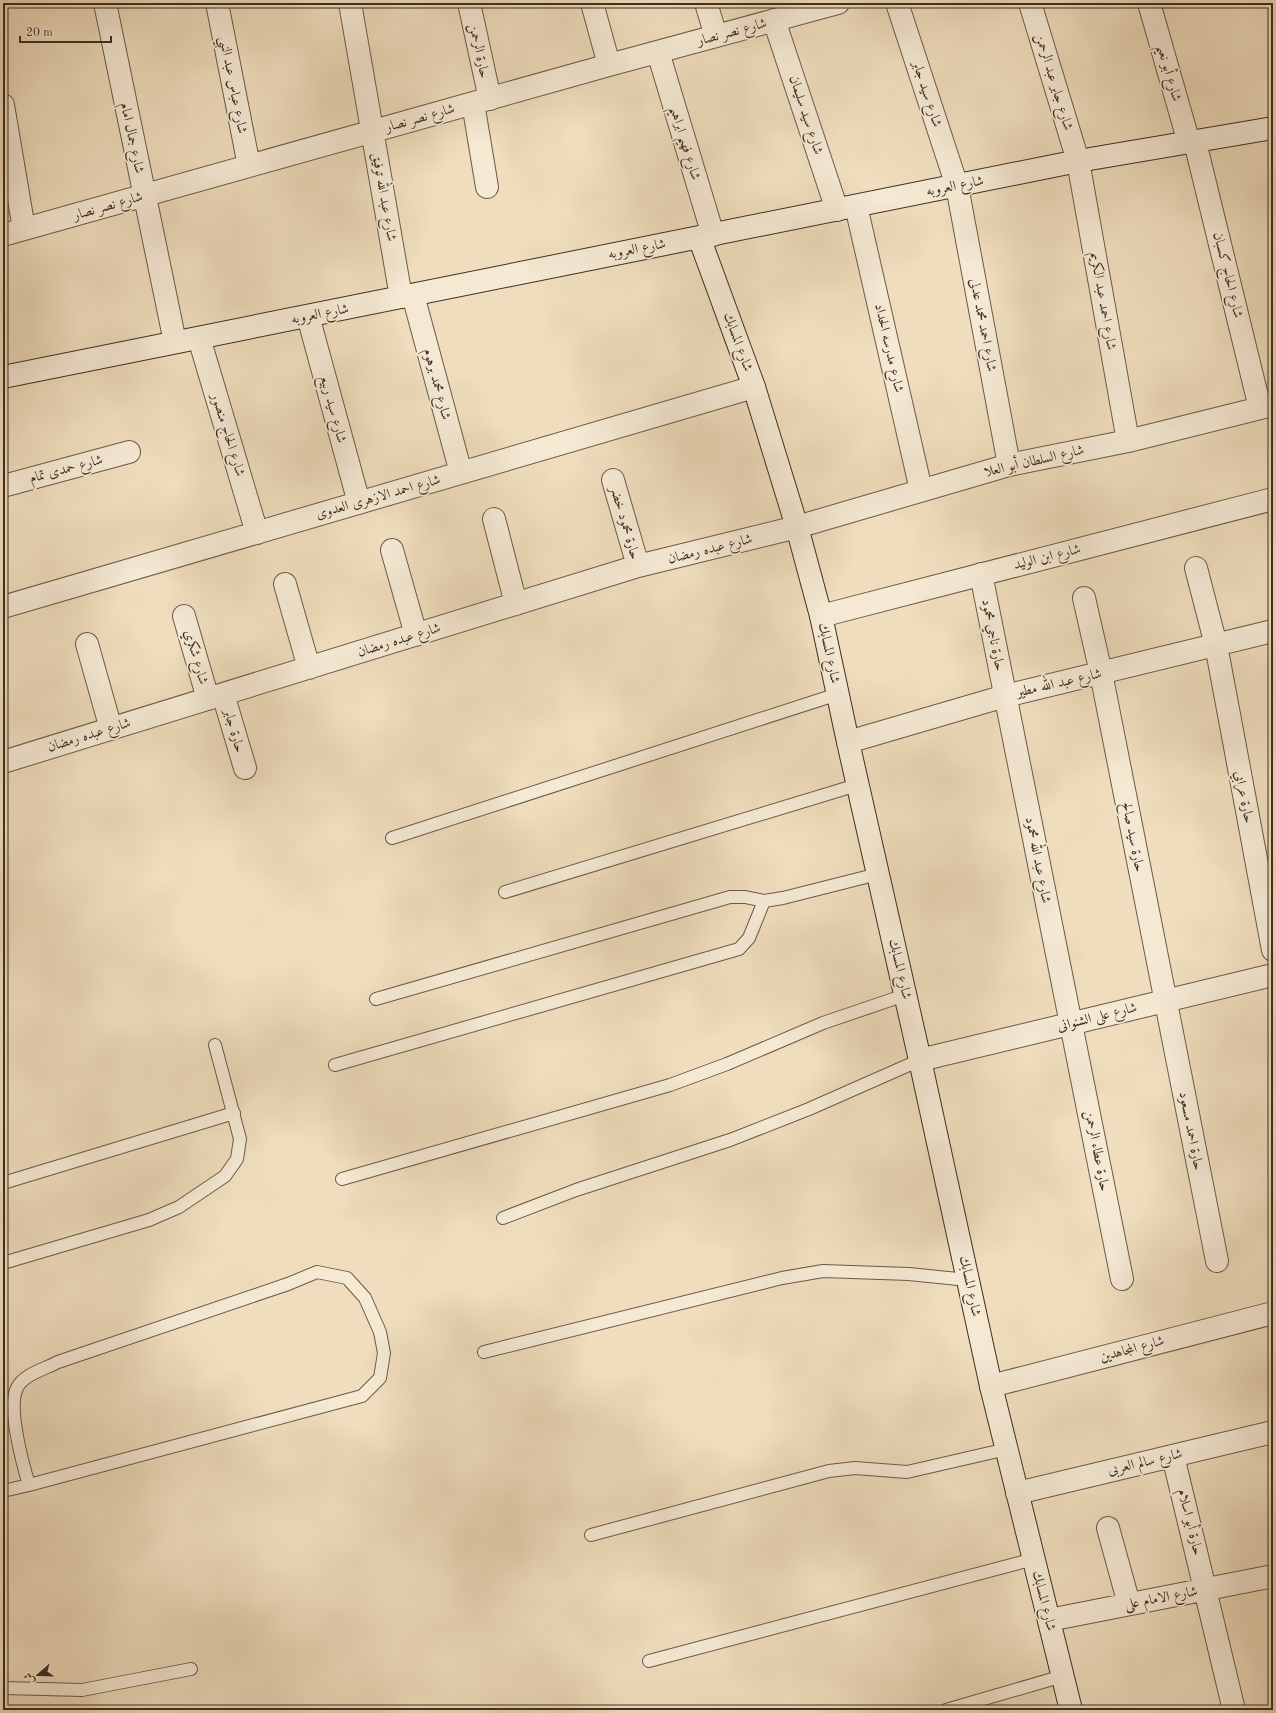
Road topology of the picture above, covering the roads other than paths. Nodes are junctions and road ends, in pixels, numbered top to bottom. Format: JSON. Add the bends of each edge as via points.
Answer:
{"nodes":[{"id":1,"x":105,"y":3,"type":"edge"},
{"id":2,"x":217,"y":3,"type":"edge"},
{"id":3,"x":350,"y":3,"type":"edge"},
{"id":4,"x":469,"y":3,"type":"edge"},
{"id":5,"x":592,"y":3,"type":"edge"},
{"id":6,"x":706,"y":3,"type":"edge"},
{"id":7,"x":897,"y":3,"type":"edge"},
{"id":8,"x":1030,"y":3,"type":"edge"},
{"id":9,"x":1149,"y":3,"type":"edge"},
{"id":10,"x":834,"y":4,"type":"edge"},
{"id":11,"x":774,"y":20,"type":"junction"},
{"id":12,"x":716,"y":36,"type":"junction"},
{"id":13,"x":658,"y":52,"type":"junction"},
{"id":14,"x":609,"y":65,"type":"junction"},
{"id":15,"x":481,"y":101,"type":"junction"},
{"id":16,"x":3,"y":105,"type":"edge"},
{"id":17,"x":1273,"y":128,"type":"edge"},
{"id":18,"x":372,"y":132,"type":"junction"},
{"id":19,"x":1192,"y":142,"type":"junction"},
{"id":20,"x":1078,"y":161,"type":"junction"},
{"id":21,"x":249,"y":166,"type":"junction"},
{"id":22,"x":957,"y":186,"type":"junction"},
{"id":23,"x":488,"y":187,"type":"dead end"},
{"id":24,"x":144,"y":196,"type":"junction"},
{"id":25,"x":847,"y":208,"type":"junction"},
{"id":26,"x":24,"y":229,"type":"junction"},
{"id":27,"x":3,"y":235,"type":"edge"},
{"id":28,"x":706,"y":236,"type":"junction"},
{"id":29,"x":407,"y":296,"type":"junction"},
{"id":30,"x":308,"y":316,"type":"junction"},
{"id":31,"x":199,"y":338,"type":"junction"},
{"id":32,"x":175,"y":342,"type":"junction"},
{"id":33,"x":3,"y":377,"type":"edge"},
{"id":34,"x":754,"y":387,"type":"junction"},
{"id":35,"x":1267,"y":407,"type":"edge"},
{"id":36,"x":1128,"y":441,"type":"junction"},
{"id":37,"x":129,"y":452,"type":"dead end"},
{"id":38,"x":1010,"y":465,"type":"junction"},
{"id":39,"x":461,"y":473,"type":"junction"},
{"id":40,"x":613,"y":480,"type":"dead end"},
{"id":41,"x":3,"y":486,"type":"edge"},
{"id":42,"x":921,"y":490,"type":"junction"},
{"id":43,"x":1273,"y":499,"type":"edge"},
{"id":44,"x":359,"y":503,"type":"junction"},
{"id":45,"x":494,"y":519,"type":"dead end"},
{"id":46,"x":797,"y":527,"type":"junction"},
{"id":47,"x":257,"y":533,"type":"junction"},
{"id":48,"x":392,"y":550,"type":"dead end"},
{"id":49,"x":638,"y":566,"type":"junction"},
{"id":50,"x":1196,"y":568,"type":"dead end"},
{"id":51,"x":981,"y":574,"type":"junction"},
{"id":52,"x":286,"y":584,"type":"dead end"},
{"id":53,"x":1084,"y":598,"type":"dead end"},
{"id":54,"x":516,"y":604,"type":"junction"},
{"id":55,"x":3,"y":608,"type":"edge"},
{"id":56,"x":184,"y":616,"type":"dead end"},
{"id":57,"x":821,"y":616,"type":"junction"},
{"id":58,"x":1273,"y":631,"type":"edge"},
{"id":59,"x":416,"y":635,"type":"junction"},
{"id":60,"x":87,"y":644,"type":"dead end"},
{"id":61,"x":1216,"y":645,"type":"junction"},
{"id":62,"x":309,"y":668,"type":"junction"},
{"id":63,"x":1101,"y":673,"type":"junction"},
{"id":64,"x":838,"y":694,"type":"junction"},
{"id":65,"x":216,"y":696,"type":"junction"},
{"id":66,"x":1005,"y":696,"type":"junction"},
{"id":67,"x":111,"y":729,"type":"junction"},
{"id":68,"x":848,"y":742,"type":"junction"},
{"id":69,"x":3,"y":762,"type":"edge"},
{"id":70,"x":245,"y":768,"type":"dead end"},
{"id":71,"x":857,"y":785,"type":"junction"},
{"id":72,"x":392,"y":838,"type":"dead end"},
{"id":73,"x":878,"y":874,"type":"junction"},
{"id":74,"x":505,"y":892,"type":"dead end"},
{"id":75,"x":764,"y":901,"type":"junction"},
{"id":76,"x":1273,"y":950,"type":"edge"},
{"id":77,"x":1273,"y":975,"type":"edge"},
{"id":78,"x":905,"y":995,"type":"junction"},
{"id":79,"x":376,"y":1000,"type":"dead end"},
{"id":80,"x":1165,"y":1000,"type":"junction"},
{"id":81,"x":1071,"y":1024,"type":"junction"},
{"id":82,"x":215,"y":1045,"type":"dead end"},
{"id":83,"x":920,"y":1060,"type":"junction"},
{"id":84,"x":335,"y":1066,"type":"dead end"},
{"id":85,"x":234,"y":1113,"type":"junction"},
{"id":86,"x":342,"y":1179,"type":"dead end"},
{"id":87,"x":3,"y":1183,"type":"edge"},
{"id":88,"x":503,"y":1218,"type":"dead end"},
{"id":89,"x":1217,"y":1261,"type":"dead end"},
{"id":90,"x":3,"y":1263,"type":"edge"},
{"id":91,"x":1122,"y":1279,"type":"dead end"},
{"id":92,"x":968,"y":1280,"type":"junction"},
{"id":93,"x":1273,"y":1312,"type":"edge"},
{"id":94,"x":484,"y":1352,"type":"dead end"},
{"id":95,"x":991,"y":1386,"type":"junction"},
{"id":96,"x":1273,"y":1432,"type":"edge"},
{"id":97,"x":1007,"y":1449,"type":"junction"},
{"id":98,"x":1173,"y":1456,"type":"junction"},
{"id":99,"x":29,"y":1485,"type":"junction"},
{"id":100,"x":3,"y":1491,"type":"edge"},
{"id":101,"x":1017,"y":1493,"type":"junction"},
{"id":102,"x":1108,"y":1528,"type":"dead end"},
{"id":103,"x":591,"y":1535,"type":"dead end"},
{"id":104,"x":1034,"y":1560,"type":"junction"},
{"id":105,"x":1273,"y":1576,"type":"edge"},
{"id":106,"x":1206,"y":1589,"type":"junction"},
{"id":107,"x":1129,"y":1604,"type":"junction"},
{"id":108,"x":1048,"y":1620,"type":"junction"},
{"id":109,"x":649,"y":1661,"type":"dead end"},
{"id":110,"x":191,"y":1669,"type":"dead end"},
{"id":111,"x":1063,"y":1676,"type":"junction"},
{"id":112,"x":3,"y":1688,"type":"edge"},
{"id":113,"x":946,"y":1710,"type":"edge"},
{"id":114,"x":1071,"y":1710,"type":"edge"},
{"id":115,"x":1234,"y":1710,"type":"edge"}],
"edges":[{"from":1,"to":24,"type":"street","name":"شارع جمال امام"},
{"from":2,"to":21,"type":"street","name":"شارع عباس عبد النبي"},
{"from":3,"to":18,"type":"street","name":"شارع عبد الله توفيق"},
{"from":4,"to":15,"type":"street","name":"حارة الرحمن"},
{"from":5,"to":14,"type":"street"},
{"from":6,"to":12,"type":"street"},
{"from":7,"to":22,"type":"street","name":"شارع سيد جابر"},
{"from":8,"to":20,"type":"street","name":"شارع جابر عبد الرحمن"},
{"from":9,"to":19,"type":"street","name":"شارع أبو نعيم"},
{"from":10,"to":11,"type":"street","name":"شارع نصر نصار"},
{"from":11,"to":12,"type":"street","name":"شارع نصر نصار"},
{"from":11,"to":25,"type":"street","name":"شارع سيد سليمان"},
{"from":12,"to":13,"type":"street","name":"شارع نصر نصار"},
{"from":13,"to":14,"type":"street","name":"شارع نصر نصار"},
{"from":13,"to":28,"type":"street","name":"شارع فهيم ابراهيم"},
{"from":14,"to":15,"type":"street","name":"شارع نصر نصار"},
{"from":15,"to":18,"type":"street","name":"شارع نصر نصار"},
{"from":15,"to":23,"type":"street","name":"حارة الرحمن"},
{"from":16,"to":26,"type":"street"},
{"from":17,"to":19,"type":"street","name":"شارع العروبه"},
{"from":18,"to":21,"type":"street","name":"شارع نصر نصار"},
{"from":18,"to":29,"type":"street","name":"شارع عبد الله توفيق"},
{"from":19,"to":20,"type":"street","name":"شارع العروبه"},
{"from":19,"to":35,"type":"street","name":"شارع الحاج كسبان"},
{"from":20,"to":22,"type":"street","name":"شارع العروبه"},
{"from":20,"to":36,"type":"street","name":"شارع احمد عبد الكريم"},
{"from":21,"to":24,"type":"street","name":"شارع نصر نصار"},
{"from":22,"to":25,"type":"street","name":"شارع العروبه"},
{"from":22,"to":38,"type":"street","name":"شارع احمد محمد عدلى"},
{"from":24,"to":26,"type":"street","name":"شارع نصر نصار"},
{"from":24,"to":32,"type":"street","name":"شارع جمال امام"},
{"from":25,"to":28,"type":"street","name":"شارع العروبه"},
{"from":25,"to":42,"type":"street","name":"شارع مدرسه الحداد"},
{"from":26,"to":27,"type":"street","name":"شارع نصر نصار"},
{"from":28,"to":29,"type":"street","name":"شارع العروبه"},
{"from":28,"to":34,"type":"street","name":"شارع المسابك"},
{"from":29,"to":30,"type":"street","name":"شارع العروبه"},
{"from":29,"to":39,"type":"street","name":"شارع محمد برهوم"},
{"from":30,"to":31,"type":"street","name":"شارع العروبه"},
{"from":30,"to":44,"type":"street","name":"شارع سيد ربيع"},
{"from":31,"to":32,"type":"street","name":"شارع العروبه"},
{"from":31,"to":47,"type":"street","name":"شارع الحاج منصور"},
{"from":32,"to":33,"type":"street","name":"شارع العروبه"},
{"from":34,"to":39,"type":"street","name":"شارع احمد الازهرى العدوى"},
{"from":34,"to":46,"type":"street","name":"شارع المسابك"},
{"from":35,"to":36,"type":"street","name":"شارع السلطان أبو العلا"},
{"from":36,"to":38,"type":"street","name":"شارع السلطان أبو العلا"},
{"from":37,"to":41,"type":"street","name":"شارع حمدى تمام"},
{"from":38,"to":42,"type":"street","name":"شارع السلطان أبو العلا"},
{"from":39,"to":44,"type":"street","name":"شارع احمد الازهرى العدوى"},
{"from":40,"to":49,"type":"street","name":"حارة محمود خضر"},
{"from":42,"to":46,"type":"street","name":"شارع السلطان أبو العلا"},
{"from":43,"to":51,"type":"street","name":"شارع ابن الوليد"},
{"from":44,"to":47,"type":"street","name":"شارع احمد الازهرى العدوى"},
{"from":45,"to":54,"type":"street"},
{"from":46,"to":49,"type":"street","name":"شارع عبده رمضان"},
{"from":46,"to":57,"type":"street","name":"شارع المسابك"},
{"from":47,"to":55,"type":"street","name":"شارع احمد الازهرى العدوى"},
{"from":48,"to":59,"type":"street"},
{"from":49,"to":54,"type":"street","name":"شارع عبده رمضان"},
{"from":50,"to":61,"type":"street","name":"حارة عرابي"},
{"from":51,"to":57,"type":"street","name":"شارع ابن الوليد"},
{"from":51,"to":66,"type":"street","name":"حارة ناجي محمود"},
{"from":52,"to":62,"type":"street"},
{"from":53,"to":63,"type":"street","name":"حارة سيد صالح"},
{"from":54,"to":59,"type":"street","name":"شارع عبده رمضان"},
{"from":56,"to":65,"type":"street","name":"شارع شكري"},
{"from":57,"to":64,"type":"street","name":"شارع المسابك"},
{"from":58,"to":61,"type":"street","name":"شارع عبد الله مطير"},
{"from":59,"to":62,"type":"street","name":"شارع عبده رمضان"},
{"from":60,"to":67,"type":"street"},
{"from":61,"to":63,"type":"street","name":"شارع عبد الله مطير"},
{"from":61,"to":76,"type":"street","name":"حارة عرابي"},
{"from":62,"to":65,"type":"street","name":"شارع عبده رمضان"},
{"from":63,"to":66,"type":"street","name":"شارع عبد الله مطير"},
{"from":63,"to":80,"type":"street","name":"حارة سيد صالح"},
{"from":64,"to":68,"type":"street","name":"شارع المسابك"},
{"from":64,"to":72,"type":"lane"},
{"from":65,"to":67,"type":"street","name":"شارع عبده رمضان"},
{"from":65,"to":70,"type":"street","name":"حارة جابر"},
{"from":66,"to":68,"type":"street","name":"شارع عبد الله مطير"},
{"from":66,"to":81,"type":"street","name":"شارع عبد الله محمود"},
{"from":67,"to":69,"type":"street","name":"شارع عبده رمضان"},
{"from":68,"to":71,"type":"street","name":"شارع المسابك"},
{"from":71,"to":73,"type":"street","name":"شارع المسابك"},
{"from":71,"to":74,"type":"lane"},
{"from":73,"to":75,"type":"lane"},
{"from":73,"to":78,"type":"street","name":"شارع المسابك"},
{"from":75,"to":79,"type":"lane","via":[[730,897]]},
{"from":75,"to":84,"type":"lane","via":[[749,938],[738,949]]},
{"from":77,"to":80,"type":"street","name":"شارع على الشنوانى"},
{"from":78,"to":83,"type":"street","name":"شارع المسابك"},
{"from":78,"to":86,"type":"lane","via":[[823,1023],[733,1062],[670,1085]]},
{"from":80,"to":81,"type":"street","name":"شارع على الشنوانى"},
{"from":80,"to":89,"type":"street","name":"حارة احمد مسعود"},
{"from":81,"to":83,"type":"street","name":"شارع على الشنوانى"},
{"from":81,"to":91,"type":"street","name":"حارة عطاء الرحمن"},
{"from":82,"to":85,"type":"lane"},
{"from":83,"to":88,"type":"lane","via":[[809,1109],[744,1134],[576,1190]]},
{"from":83,"to":92,"type":"street","name":"شارع المسابك"},
{"from":85,"to":87,"type":"lane"},
{"from":85,"to":90,"type":"lane","via":[[240,1138],[237,1159],[225,1176],[179,1207],[149,1220]]},
{"from":92,"to":94,"type":"lane","via":[[902,1273],[823,1271],[782,1278]]},
{"from":92,"to":95,"type":"street","name":"شارع المسابك"},
{"from":93,"to":95,"type":"street","name":"شارع المجاهدين"},
{"from":95,"to":97,"type":"street","name":"شارع المسابك"},
{"from":96,"to":98,"type":"street","name":"شارع سالم العربى"},
{"from":97,"to":101,"type":"street","name":"شارع المسابك"},
{"from":97,"to":103,"type":"lane","via":[[908,1472],[855,1468],[829,1471]]},
{"from":98,"to":101,"type":"street","name":"شارع سالم العربى"},
{"from":98,"to":106,"type":"street","name":"حارة أبو اسلام"},
{"from":99,"to":99,"type":"lane","via":[[362,1396],[380,1378],[384,1353],[380,1332],[365,1298],[347,1278],[317,1272],[58,1362],[26,1378],[16,1388],[14,1409],[21,1456]]},
{"from":99,"to":100,"type":"lane"},
{"from":101,"to":104,"type":"street","name":"شارع المسابك"},
{"from":102,"to":107,"type":"street"},
{"from":104,"to":108,"type":"street","name":"شارع المسابك"},
{"from":104,"to":109,"type":"lane"},
{"from":105,"to":106,"type":"street","name":"شارع الامام على"},
{"from":106,"to":107,"type":"street","name":"شارع الامام على"},
{"from":106,"to":115,"type":"street","name":"حارة أبو اسلام"},
{"from":107,"to":108,"type":"street","name":"شارع الامام على"},
{"from":108,"to":111,"type":"street","name":"شارع المسابك"},
{"from":110,"to":112,"type":"lane","via":[[82,1690]]},
{"from":111,"to":113,"type":"lane"},
{"from":111,"to":114,"type":"street","name":"شارع المسابك"}]}
